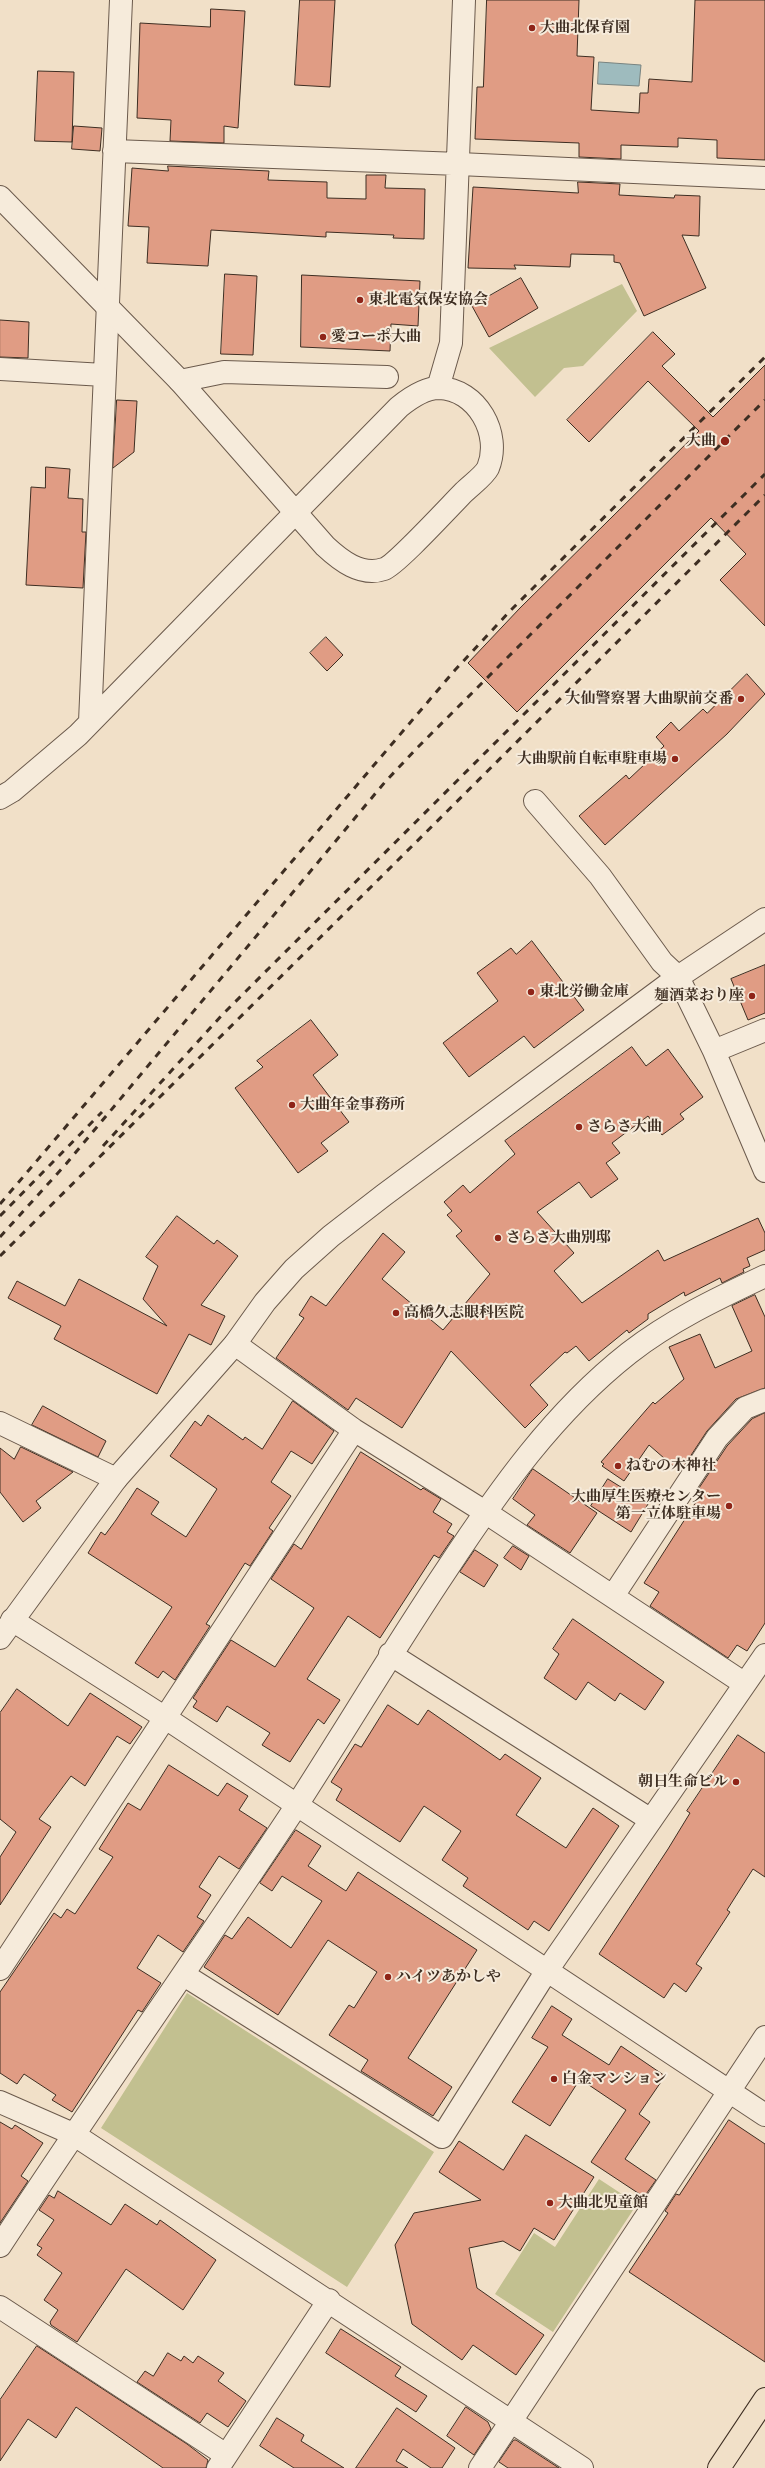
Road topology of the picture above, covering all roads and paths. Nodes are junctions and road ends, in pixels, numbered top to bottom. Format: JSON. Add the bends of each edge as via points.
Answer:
{"nodes":[{"id":1,"x":121,"y":0,"type":"edge"},
{"id":2,"x":464,"y":0,"type":"edge"},
{"id":3,"x":114,"y":151,"type":"junction"},
{"id":4,"x":459,"y":164,"type":"junction"},
{"id":5,"x":765,"y":178,"type":"edge"},
{"id":6,"x":0,"y":198,"type":"edge"},
{"id":7,"x":107,"y":305,"type":"junction"},
{"id":8,"x":0,"y":369,"type":"edge"},
{"id":9,"x":104,"y":375,"type":"junction"},
{"id":10,"x":387,"y":377,"type":"dead end"},
{"id":11,"x":180,"y":381,"type":"junction"},
{"id":12,"x":438,"y":388,"type":"junction"},
{"id":13,"x":296,"y":512,"type":"junction"},
{"id":14,"x":90,"y":722,"type":"junction"},
{"id":15,"x":0,"y":798,"type":"edge"},
{"id":16,"x":535,"y":801,"type":"dead end"},
{"id":17,"x":765,"y":919,"type":"edge"},
{"id":18,"x":678,"y":977,"type":"junction"},
{"id":19,"x":765,"y":1030,"type":"edge"},
{"id":20,"x":714,"y":1051,"type":"junction"},
{"id":21,"x":765,"y":1171,"type":"edge"},
{"id":22,"x":765,"y":1276,"type":"edge"},
{"id":23,"x":235,"y":1344,"type":"junction"},
{"id":24,"x":765,"y":1400,"type":"edge"},
{"id":25,"x":0,"y":1423,"type":"edge"},
{"id":26,"x":354,"y":1430,"type":"junction"},
{"id":27,"x":116,"y":1479,"type":"junction"},
{"id":28,"x":485,"y":1512,"type":"junction"},
{"id":29,"x":613,"y":1596,"type":"junction"},
{"id":30,"x":12,"y":1620,"type":"junction"},
{"id":31,"x":0,"y":1638,"type":"edge"},
{"id":32,"x":390,"y":1654,"type":"junction"},
{"id":33,"x":765,"y":1655,"type":"edge"},
{"id":34,"x":745,"y":1684,"type":"junction"},
{"id":35,"x":164,"y":1717,"type":"junction"},
{"id":36,"x":296,"y":1805,"type":"junction"},
{"id":37,"x":651,"y":1820,"type":"junction"},
{"id":38,"x":0,"y":1969,"type":"edge"},
{"id":39,"x":546,"y":1972,"type":"junction"},
{"id":40,"x":184,"y":1975,"type":"junction"},
{"id":41,"x":765,"y":2037,"type":"edge"},
{"id":42,"x":730,"y":2092,"type":"junction"},
{"id":43,"x":0,"y":2102,"type":"edge"},
{"id":44,"x":765,"y":2116,"type":"edge"},
{"id":45,"x":73,"y":2134,"type":"junction"},
{"id":46,"x":0,"y":2246,"type":"edge"},
{"id":47,"x":329,"y":2300,"type":"junction"},
{"id":48,"x":0,"y":2307,"type":"edge"},
{"id":49,"x":765,"y":2398,"type":"edge"},
{"id":50,"x":512,"y":2421,"type":"junction"},
{"id":51,"x":222,"y":2461,"type":"edge"},
{"id":52,"x":480,"y":2468,"type":"edge"},
{"id":53,"x":582,"y":2468,"type":"edge"},
{"id":54,"x":719,"y":2468,"type":"edge"}],
"edges":[{"from":1,"to":3,"type":"street"},
{"from":2,"to":4,"type":"street"},
{"from":3,"to":4,"type":"street"},
{"from":3,"to":7,"type":"street"},
{"from":4,"to":5,"type":"street"},
{"from":4,"to":12,"type":"street","via":[[451,342]]},
{"from":6,"to":7,"type":"street"},
{"from":7,"to":9,"type":"street"},
{"from":7,"to":11,"type":"street"},
{"from":8,"to":9,"type":"street"},
{"from":9,"to":14,"type":"street"},
{"from":10,"to":11,"type":"street","via":[[224,372]]},
{"from":11,"to":13,"type":"street"},
{"from":12,"to":13,"type":"street","via":[[415,395],[399,407]]},
{"from":12,"to":13,"type":"street","via":[[456,390],[473,401],[486,420],[493,444],[487,469],[384,569],[366,571],[342,562]]},
{"from":13,"to":14,"type":"street"},
{"from":14,"to":15,"type":"street","via":[[12,791]]},
{"from":16,"to":18,"type":"street","via":[[600,876],[662,962]]},
{"from":17,"to":18,"type":"street"},
{"from":18,"to":20,"type":"street"},
{"from":18,"to":23,"type":"street","via":[[331,1236],[294,1269],[265,1302]]},
{"from":19,"to":20,"type":"street"},
{"from":20,"to":21,"type":"street"},
{"from":22,"to":28,"type":"street","via":[[694,1310],[629,1353],[578,1399],[540,1440]]},
{"from":23,"to":26,"type":"street"},
{"from":23,"to":27,"type":"street"},
{"from":24,"to":29,"type":"street","via":[[745,1408],[717,1438]]},
{"from":25,"to":27,"type":"street"},
{"from":26,"to":28,"type":"street"},
{"from":26,"to":35,"type":"street"},
{"from":27,"to":30,"type":"street"},
{"from":28,"to":29,"type":"street"},
{"from":28,"to":32,"type":"street"},
{"from":29,"to":34,"type":"street"},
{"from":30,"to":31,"type":"street"},
{"from":30,"to":35,"type":"street"},
{"from":32,"to":36,"type":"street"},
{"from":32,"to":37,"type":"street"},
{"from":33,"to":34,"type":"street"},
{"from":34,"to":37,"type":"street"},
{"from":35,"to":36,"type":"street"},
{"from":35,"to":38,"type":"street"},
{"from":36,"to":39,"type":"street"},
{"from":36,"to":40,"type":"street"},
{"from":37,"to":39,"type":"street"},
{"from":39,"to":40,"type":"street","via":[[442,2137]]},
{"from":39,"to":42,"type":"street"},
{"from":40,"to":45,"type":"street"},
{"from":41,"to":42,"type":"street"},
{"from":42,"to":44,"type":"street"},
{"from":42,"to":50,"type":"street"},
{"from":43,"to":45,"type":"street"},
{"from":45,"to":46,"type":"street"},
{"from":45,"to":47,"type":"street"},
{"from":47,"to":50,"type":"street"},
{"from":47,"to":51,"type":"street"},
{"from":48,"to":51,"type":"street"},
{"from":49,"to":54,"type":"main road"},
{"from":50,"to":52,"type":"street"},
{"from":50,"to":53,"type":"street"}]}
